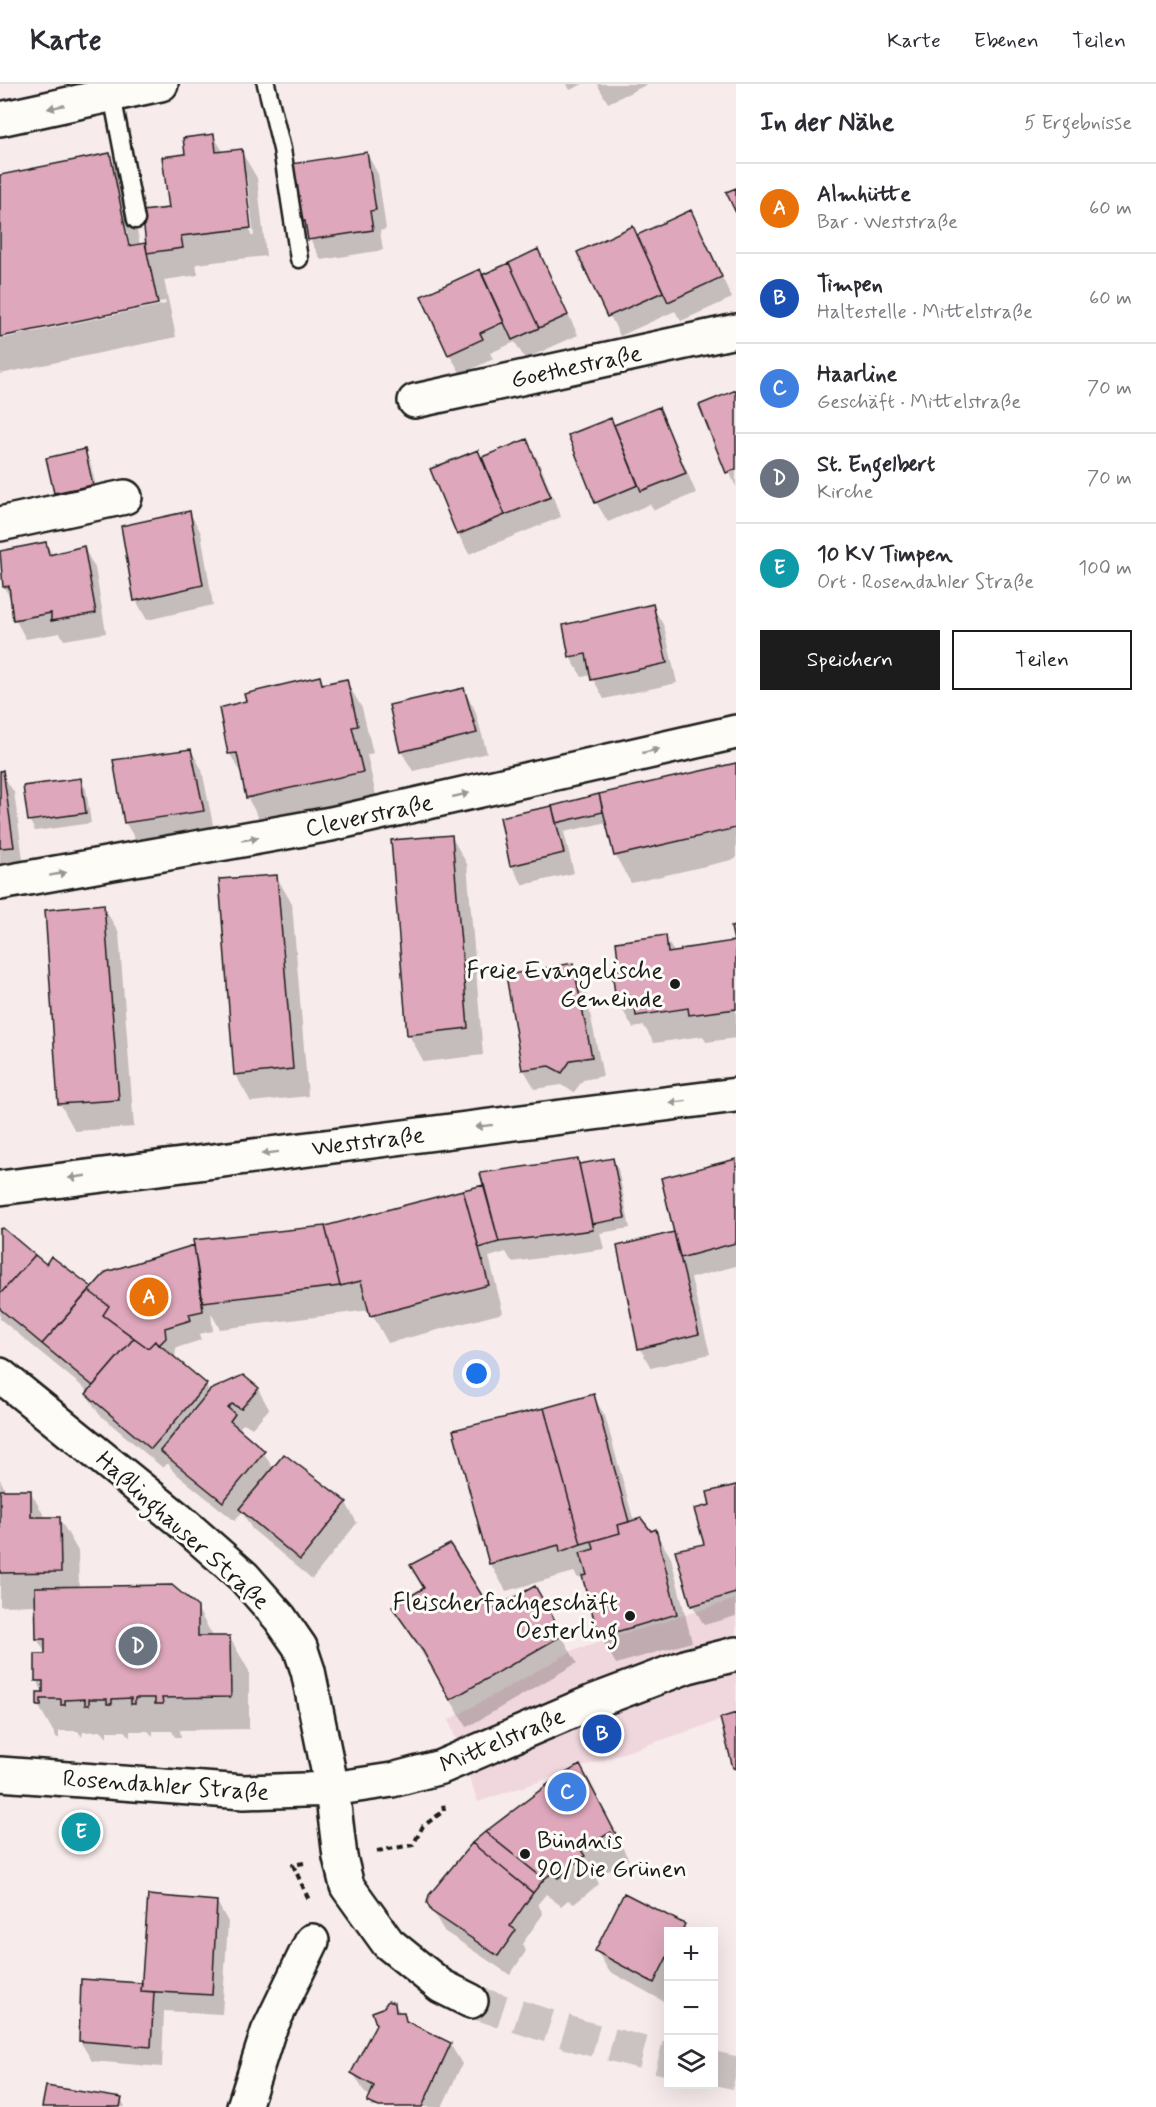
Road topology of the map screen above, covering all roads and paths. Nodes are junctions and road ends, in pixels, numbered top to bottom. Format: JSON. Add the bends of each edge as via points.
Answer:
{"nodes":[{"id":1,"x":161,"y":84,"type":"edge"},
{"id":2,"x":266,"y":84,"type":"edge"},
{"id":3,"x":112,"y":95,"type":"junction"},
{"id":4,"x":0,"y":119,"type":"edge"},
{"id":5,"x":136,"y":220,"type":"dead end"},
{"id":6,"x":299,"y":259,"type":"dead end"},
{"id":7,"x":736,"y":331,"type":"edge"},
{"id":8,"x":415,"y":401,"type":"dead end"},
{"id":9,"x":125,"y":497,"type":"dead end"},
{"id":10,"x":0,"y":524,"type":"edge"},
{"id":11,"x":736,"y":732,"type":"edge"},
{"id":12,"x":0,"y":883,"type":"edge"},
{"id":13,"x":736,"y":1095,"type":"edge"},
{"id":14,"x":0,"y":1188,"type":"edge"},
{"id":15,"x":0,"y":1375,"type":"edge"},
{"id":16,"x":736,"y":1654,"type":"edge"},
{"id":17,"x":0,"y":1774,"type":"edge"},
{"id":18,"x":332,"y":1789,"type":"junction"},
{"id":19,"x":312,"y":1941,"type":"dead end"},
{"id":20,"x":471,"y":2001,"type":"tunnel mouth"},
{"id":21,"x":244,"y":2107,"type":"edge"}],
"edges":[{"from":1,"to":3,"type":"street"},
{"from":2,"to":6,"type":"lane","via":[[282,149]]},
{"from":3,"to":4,"type":"street","one_way":true},
{"from":3,"to":5,"type":"lane"},
{"from":7,"to":8,"type":"street","name":"Goethestraße"},
{"from":9,"to":10,"type":"street"},
{"from":12,"to":11,"type":"street","name":"Cleverstraße","one_way":true,"via":[[331,824]]},
{"from":13,"to":14,"type":"street","name":"Weststraße","one_way":true},
{"from":15,"to":18,"type":"street","name":"Haßlinghauser Straße","via":[[178,1519],[244,1577],[280,1618],[300,1647],[308,1671]]},
{"from":16,"to":18,"type":"street","name":"Mittelstraße","via":[[688,1666],[595,1701],[441,1767],[392,1780]]},
{"from":17,"to":18,"type":"street","name":"Rosendahler Straße","via":[[244,1792]]},
{"from":18,"to":20,"type":"street","name":"Haßlinghauser Straße","via":[[340,1857],[352,1894],[388,1943],[441,1986]]},
{"from":19,"to":21,"type":"street","via":[[268,2032]]}]}
